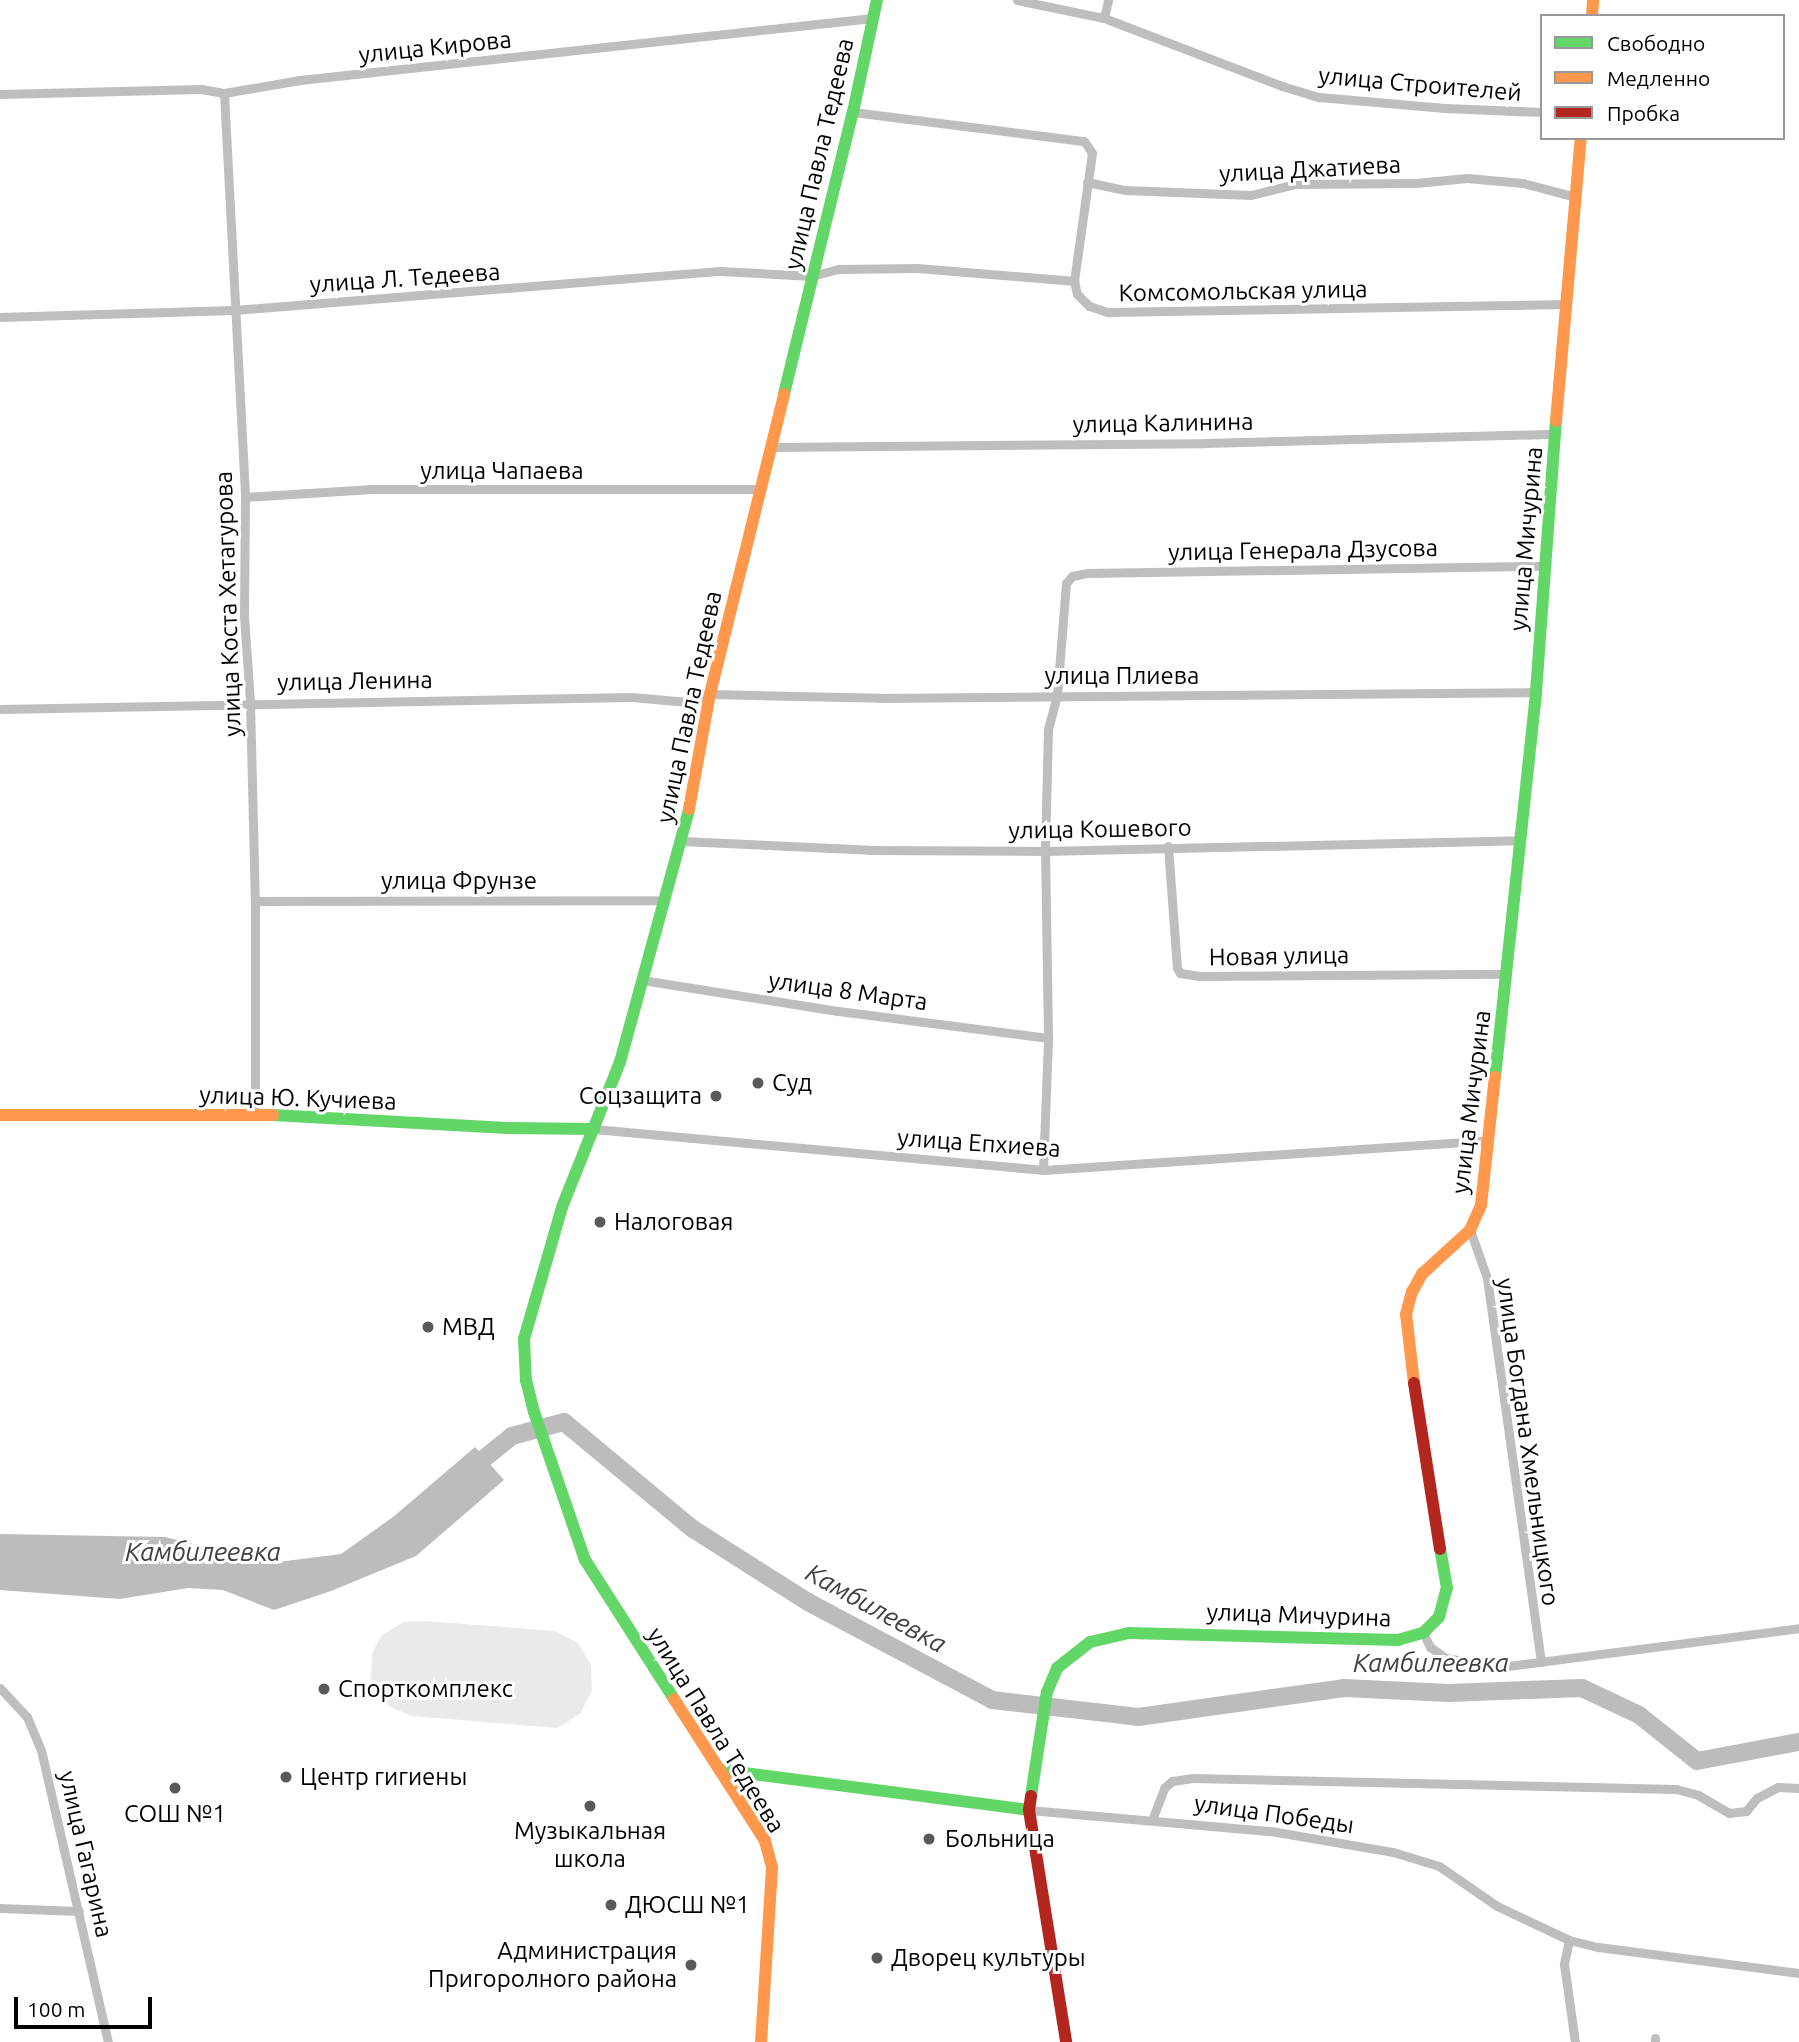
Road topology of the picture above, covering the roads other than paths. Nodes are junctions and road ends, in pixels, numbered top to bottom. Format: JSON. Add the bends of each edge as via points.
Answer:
{"nodes":[{"id":1,"x":877,"y":0,"type":"edge"},
{"id":2,"x":1017,"y":0,"type":"edge"},
{"id":3,"x":1108,"y":0,"type":"edge"},
{"id":4,"x":873,"y":18,"type":"junction"},
{"id":5,"x":1104,"y":18,"type":"junction"},
{"id":6,"x":224,"y":93,"type":"junction"},
{"id":7,"x":0,"y":94,"type":"edge"},
{"id":8,"x":853,"y":112,"type":"junction"},
{"id":9,"x":1540,"y":112,"type":"edge"},
{"id":10,"x":1581,"y":140,"type":"edge"},
{"id":11,"x":1087,"y":182,"type":"junction"},
{"id":12,"x":1576,"y":197,"type":"junction"},
{"id":13,"x":811,"y":276,"type":"junction"},
{"id":14,"x":1074,"y":281,"type":"junction"},
{"id":15,"x":1567,"y":304,"type":"junction"},
{"id":16,"x":234,"y":310,"type":"junction"},
{"id":17,"x":0,"y":317,"type":"edge"},
{"id":18,"x":1555,"y":434,"type":"junction"},
{"id":19,"x":771,"y":447,"type":"junction"},
{"id":20,"x":759,"y":489,"type":"junction"},
{"id":21,"x":245,"y":497,"type":"junction"},
{"id":22,"x":1543,"y":566,"type":"junction"},
{"id":23,"x":1536,"y":692,"type":"junction"},
{"id":24,"x":709,"y":694,"type":"junction"},
{"id":25,"x":1057,"y":695,"type":"junction"},
{"id":26,"x":250,"y":702,"type":"junction"},
{"id":27,"x":0,"y":709,"type":"edge"},
{"id":28,"x":1520,"y":840,"type":"junction"},
{"id":29,"x":682,"y":841,"type":"junction"},
{"id":30,"x":1168,"y":846,"type":"junction"},
{"id":31,"x":1045,"y":851,"type":"junction"},
{"id":32,"x":664,"y":900,"type":"junction"},
{"id":33,"x":255,"y":901,"type":"junction"},
{"id":34,"x":1507,"y":974,"type":"junction"},
{"id":35,"x":642,"y":980,"type":"junction"},
{"id":36,"x":1048,"y":1038,"type":"junction"},
{"id":37,"x":255,"y":1114,"type":"junction"},
{"id":38,"x":0,"y":1115,"type":"edge"},
{"id":39,"x":594,"y":1129,"type":"junction"},
{"id":40,"x":1489,"y":1140,"type":"junction"},
{"id":41,"x":1043,"y":1170,"type":"junction"},
{"id":42,"x":1470,"y":1230,"type":"junction"},
{"id":43,"x":1799,"y":1628,"type":"edge"},
{"id":44,"x":1423,"y":1633,"type":"junction"},
{"id":45,"x":1541,"y":1662,"type":"junction"},
{"id":46,"x":0,"y":1688,"type":"edge"},
{"id":47,"x":722,"y":1770,"type":"junction"},
{"id":48,"x":1799,"y":1788,"type":"edge"},
{"id":49,"x":1029,"y":1810,"type":"junction"},
{"id":50,"x":1153,"y":1820,"type":"junction"},
{"id":51,"x":0,"y":1908,"type":"edge"},
{"id":52,"x":79,"y":1911,"type":"junction"},
{"id":53,"x":1569,"y":1940,"type":"junction"},
{"id":54,"x":1799,"y":1972,"type":"edge"},
{"id":55,"x":108,"y":2042,"type":"edge"},
{"id":56,"x":761,"y":2042,"type":"edge"},
{"id":57,"x":1066,"y":2042,"type":"edge"},
{"id":58,"x":1575,"y":2042,"type":"edge"}],
"edges":[{"from":1,"to":4,"type":"main road","name":"улица Павла Тедеева"},
{"from":2,"to":5,"type":"street","name":"улица Строителей"},
{"from":3,"to":5,"type":"street"},
{"from":4,"to":6,"type":"street","name":"улица Кирова","via":[[300,80]]},
{"from":4,"to":8,"type":"main road","name":"улица Павла Тедеева"},
{"from":5,"to":9,"type":"street","name":"улица Строителей","via":[[1320,97]]},
{"from":6,"to":7,"type":"street","name":"улица Кирова","via":[[201,89]]},
{"from":6,"to":16,"type":"street","name":"улица Коста Хетагурова"},
{"from":8,"to":11,"type":"street","via":[[1084,141],[1092,153]]},
{"from":8,"to":13,"type":"main road","name":"улица Павла Тедеева"},
{"from":10,"to":12,"type":"main road","name":"улица Мичурина"},
{"from":11,"to":12,"type":"street","name":"улица Джатиева","via":[[1125,190],[1251,195],[1295,184],[1467,178],[1523,183]]},
{"from":11,"to":14,"type":"street"},
{"from":12,"to":15,"type":"main road","name":"улица Мичурина"},
{"from":13,"to":14,"type":"street","via":[[839,269],[917,268]]},
{"from":13,"to":16,"type":"street","name":"улица Л. Тедеева","via":[[720,271]]},
{"from":13,"to":19,"type":"main road","name":"улица Павла Тедеева"},
{"from":14,"to":15,"type":"street","name":"Комсомольская улица","via":[[1077,294],[1089,306],[1108,312]]},
{"from":15,"to":18,"type":"main road","name":"улица Мичурина"},
{"from":16,"to":17,"type":"street","name":"улица Л. Тедеева"},
{"from":16,"to":21,"type":"street","name":"улица Коста Хетагурова"},
{"from":18,"to":19,"type":"street","name":"улица Калинина"},
{"from":18,"to":22,"type":"main road","name":"улица Мичурина"},
{"from":19,"to":20,"type":"main road","name":"улица Павла Тедеева"},
{"from":20,"to":21,"type":"street","name":"улица Чапаева","via":[[372,489]]},
{"from":20,"to":24,"type":"main road","name":"улица Павла Тедеева"},
{"from":21,"to":26,"type":"street","name":"улица Коста Хетагурова","via":[[244,616]]},
{"from":22,"to":23,"type":"main road","name":"улица Мичурина"},
{"from":22,"to":25,"type":"street","name":"улица Генерала Дзусова","via":[[1072,576],[1066,583]]},
{"from":23,"to":25,"type":"street","name":"улица Плиева"},
{"from":23,"to":28,"type":"main road","name":"улица Мичурина"},
{"from":24,"to":25,"type":"street","name":"улица Плиева","via":[[880,698]]},
{"from":24,"to":26,"type":"street","name":"улица Ленина","via":[[688,702],[632,697]]},
{"from":24,"to":29,"type":"main road","name":"улица Павла Тедеева"},
{"from":25,"to":31,"type":"street","via":[[1048,729]]},
{"from":26,"to":27,"type":"street","name":"улица Ленина"},
{"from":26,"to":33,"type":"street","name":"улица Коста Хетагурова"},
{"from":28,"to":30,"type":"street","name":"улица Кошевого"},
{"from":28,"to":34,"type":"main road","name":"улица Мичурина"},
{"from":29,"to":31,"type":"street","name":"улица Кошевого","via":[[870,850]]},
{"from":29,"to":32,"type":"main road","name":"улица Павла Тедеева"},
{"from":30,"to":31,"type":"street","name":"улица Кошевого"},
{"from":30,"to":34,"type":"street","name":"Новая улица","via":[[1180,973]]},
{"from":31,"to":36,"type":"street"},
{"from":32,"to":33,"type":"street","name":"улица Фрунзе"},
{"from":32,"to":35,"type":"main road","name":"улица Павла Тедеева"},
{"from":33,"to":37,"type":"street","name":"улица Коста Хетагурова"},
{"from":34,"to":40,"type":"main road","name":"улица Мичурина"},
{"from":35,"to":36,"type":"street","name":"улица 8 Марта"},
{"from":35,"to":39,"type":"main road","name":"улица Павла Тедеева","via":[[620,1062]]},
{"from":36,"to":41,"type":"street"},
{"from":37,"to":38,"type":"main road","name":"улица Ю. Кучиева"},
{"from":37,"to":39,"type":"main road","name":"улица Ю. Кучиева"},
{"from":39,"to":41,"type":"street","name":"улица Епхиева"},
{"from":39,"to":47,"type":"main road","name":"улица Павла Тедеева","via":[[562,1207],[524,1339],[526,1381],[585,1560]]},
{"from":40,"to":41,"type":"street","name":"улица Епхиева"},
{"from":40,"to":42,"type":"main road","name":"улица Мичурина","via":[[1481,1205]]},
{"from":42,"to":44,"type":"main road","name":"улица Мичурина","via":[[1422,1274],[1406,1314],[1447,1588],[1439,1617]]},
{"from":42,"to":45,"type":"street","name":"улица Богдана Хмельницкого","via":[[1487,1278]]},
{"from":43,"to":45,"type":"street"},
{"from":44,"to":45,"type":"street","via":[[1430,1647],[1446,1658],[1500,1667]]},
{"from":44,"to":49,"type":"main road","name":"улица Мичурина","via":[[1398,1640],[1202,1633],[1109,1635],[1076,1649],[1057,1668],[1047,1692]]},
{"from":46,"to":52,"type":"street","name":"улица Гагарина","via":[[27,1717],[41,1750]]},
{"from":47,"to":49,"type":"main road","name":"улица Победы"},
{"from":47,"to":56,"type":"main road","name":"улица Павла Тедеева","via":[[765,1841],[772,1868]]},
{"from":48,"to":50,"type":"street","via":[[1778,1787],[1757,1798],[1746,1811],[1729,1813],[1698,1795],[1676,1789],[1194,1778],[1164,1788]]},
{"from":49,"to":50,"type":"street","name":"улица Победы"},
{"from":49,"to":57,"type":"main road","name":"улица Мичурина"},
{"from":50,"to":53,"type":"street","name":"улица Победы","via":[[1271,1831],[1414,1857],[1439,1866],[1497,1906]]},
{"from":51,"to":52,"type":"street"},
{"from":52,"to":55,"type":"street","name":"улица Гагарина"},
{"from":53,"to":54,"type":"street","name":"улица Победы"},
{"from":53,"to":58,"type":"street","via":[[1564,1964]]}]}
